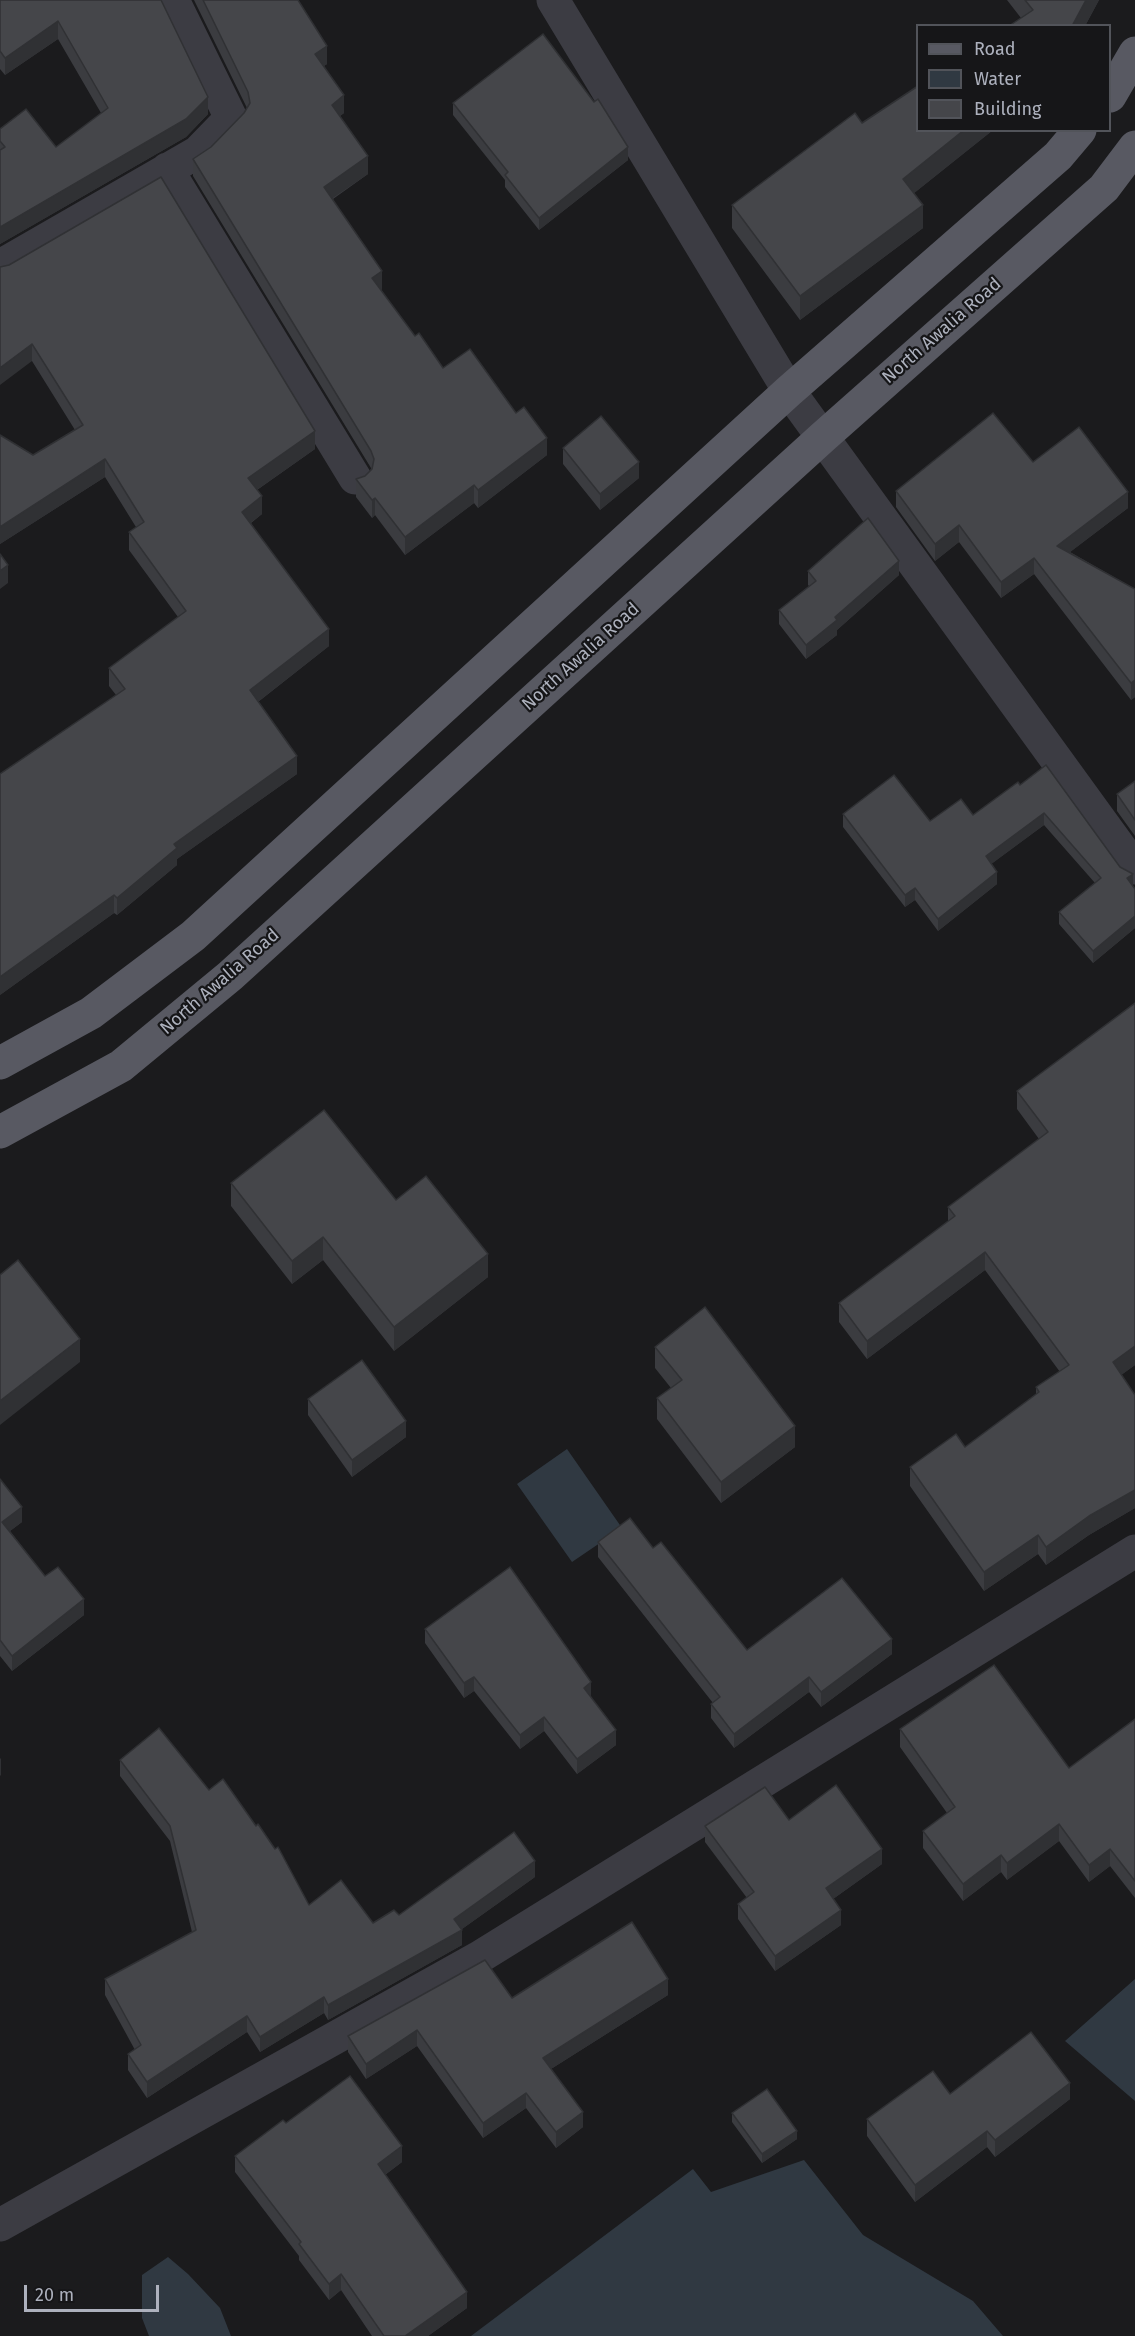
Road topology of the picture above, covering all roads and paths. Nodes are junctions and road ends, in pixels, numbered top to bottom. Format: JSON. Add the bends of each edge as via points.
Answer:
{"nodes":[{"id":1,"x":173,"y":0,"type":"edge"},
{"id":2,"x":553,"y":0,"type":"edge"},
{"id":3,"x":1135,"y":53,"type":"edge"},
{"id":4,"x":1111,"y":94,"type":"edge"},
{"id":5,"x":1078,"y":132,"type":"edge"},
{"id":6,"x":1135,"y":147,"type":"edge"},
{"id":7,"x":167,"y":169,"type":"junction"},
{"id":8,"x":0,"y":266,"type":"edge"},
{"id":9,"x":789,"y":391,"type":"junction"},
{"id":10,"x":823,"y":437,"type":"junction"},
{"id":11,"x":355,"y":478,"type":"edge"},
{"id":12,"x":1135,"y":868,"type":"edge"},
{"id":13,"x":0,"y":1063,"type":"edge"},
{"id":14,"x":0,"y":1132,"type":"edge"},
{"id":15,"x":1135,"y":1551,"type":"edge"},
{"id":16,"x":0,"y":2225,"type":"edge"}],
"edges":[{"from":1,"to":7,"type":"street","via":[[231,117],[198,152]]},
{"from":2,"to":9,"type":"street"},
{"from":3,"to":4,"type":"main road"},
{"from":5,"to":9,"type":"main road","via":[[1058,156]]},
{"from":6,"to":10,"type":"main road","name":"North Awalia Road","via":[[1104,188]]},
{"from":7,"to":8,"type":"street"},
{"from":7,"to":11,"type":"street"},
{"from":9,"to":10,"type":"street"},
{"from":9,"to":13,"type":"main road","via":[[193,936],[91,1013]]},
{"from":10,"to":12,"type":"street"},
{"from":10,"to":14,"type":"main road","name":"North Awalia Road","via":[[230,976],[121,1066]]},
{"from":15,"to":16,"type":"street","via":[[478,1958]]}]}
